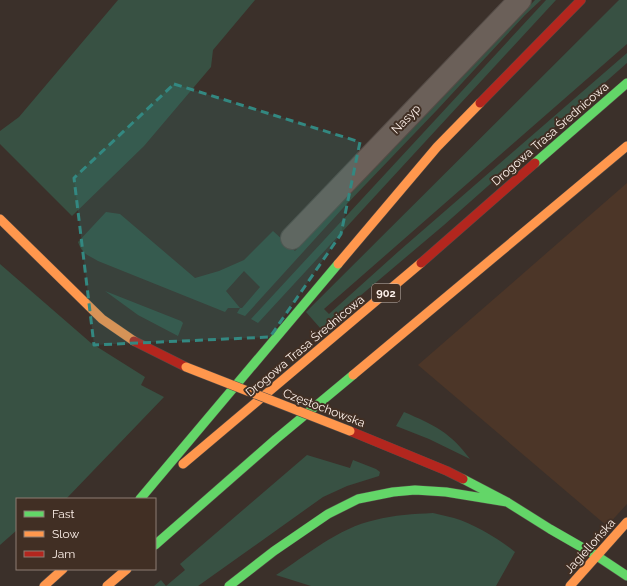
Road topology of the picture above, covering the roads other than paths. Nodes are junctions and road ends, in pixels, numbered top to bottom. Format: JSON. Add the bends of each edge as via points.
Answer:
{"nodes":[{"id":1,"x":520,"y":0,"type":"edge"},
{"id":2,"x":581,"y":0,"type":"edge"},
{"id":3,"x":627,"y":83,"type":"edge"},
{"id":4,"x":627,"y":146,"type":"edge"},
{"id":5,"x":0,"y":219,"type":"edge"},
{"id":6,"x":292,"y":238,"type":"dead end"},
{"id":7,"x":142,"y":498,"type":"edge"},
{"id":8,"x":142,"y":498,"type":"edge"},
{"id":9,"x":507,"y":502,"type":"junction"},
{"id":10,"x":627,"y":522,"type":"edge"},
{"id":11,"x":156,"y":543,"type":"edge"},
{"id":12,"x":598,"y":556,"type":"junction"},
{"id":13,"x":62,"y":570,"type":"edge"},
{"id":14,"x":126,"y":570,"type":"edge"},
{"id":15,"x":627,"y":576,"type":"edge"},
{"id":16,"x":44,"y":586,"type":"edge"},
{"id":17,"x":107,"y":586,"type":"edge"},
{"id":18,"x":229,"y":586,"type":"edge"},
{"id":19,"x":570,"y":586,"type":"edge"}],
"edges":[{"from":1,"to":6,"type":"street","name":"Nasyp"},
{"from":2,"to":7,"type":"main road","via":[[437,147]]},
{"from":3,"to":8,"type":"main road","name":"Drogowa Trasa Średnicowa","number":"902","via":[[431,255]]},
{"from":4,"to":11,"type":"main road","via":[[276,439]]},
{"from":5,"to":9,"type":"main road","name":"Częstochowska","bridge":true,"via":[[102,319],[133,340],[186,367],[447,471]]},
{"from":9,"to":12,"type":"main road","name":"Częstochowska"},
{"from":9,"to":18,"type":"main road","via":[[446,492],[414,490],[358,499],[328,514]]},
{"from":10,"to":12,"type":"main road","name":"Jagiellońska"},
{"from":12,"to":15,"type":"main road","name":"Częstochowska"},
{"from":12,"to":19,"type":"main road","name":"Jagiellońska"},
{"from":13,"to":16,"type":"main road"},
{"from":14,"to":17,"type":"main road"}]}
